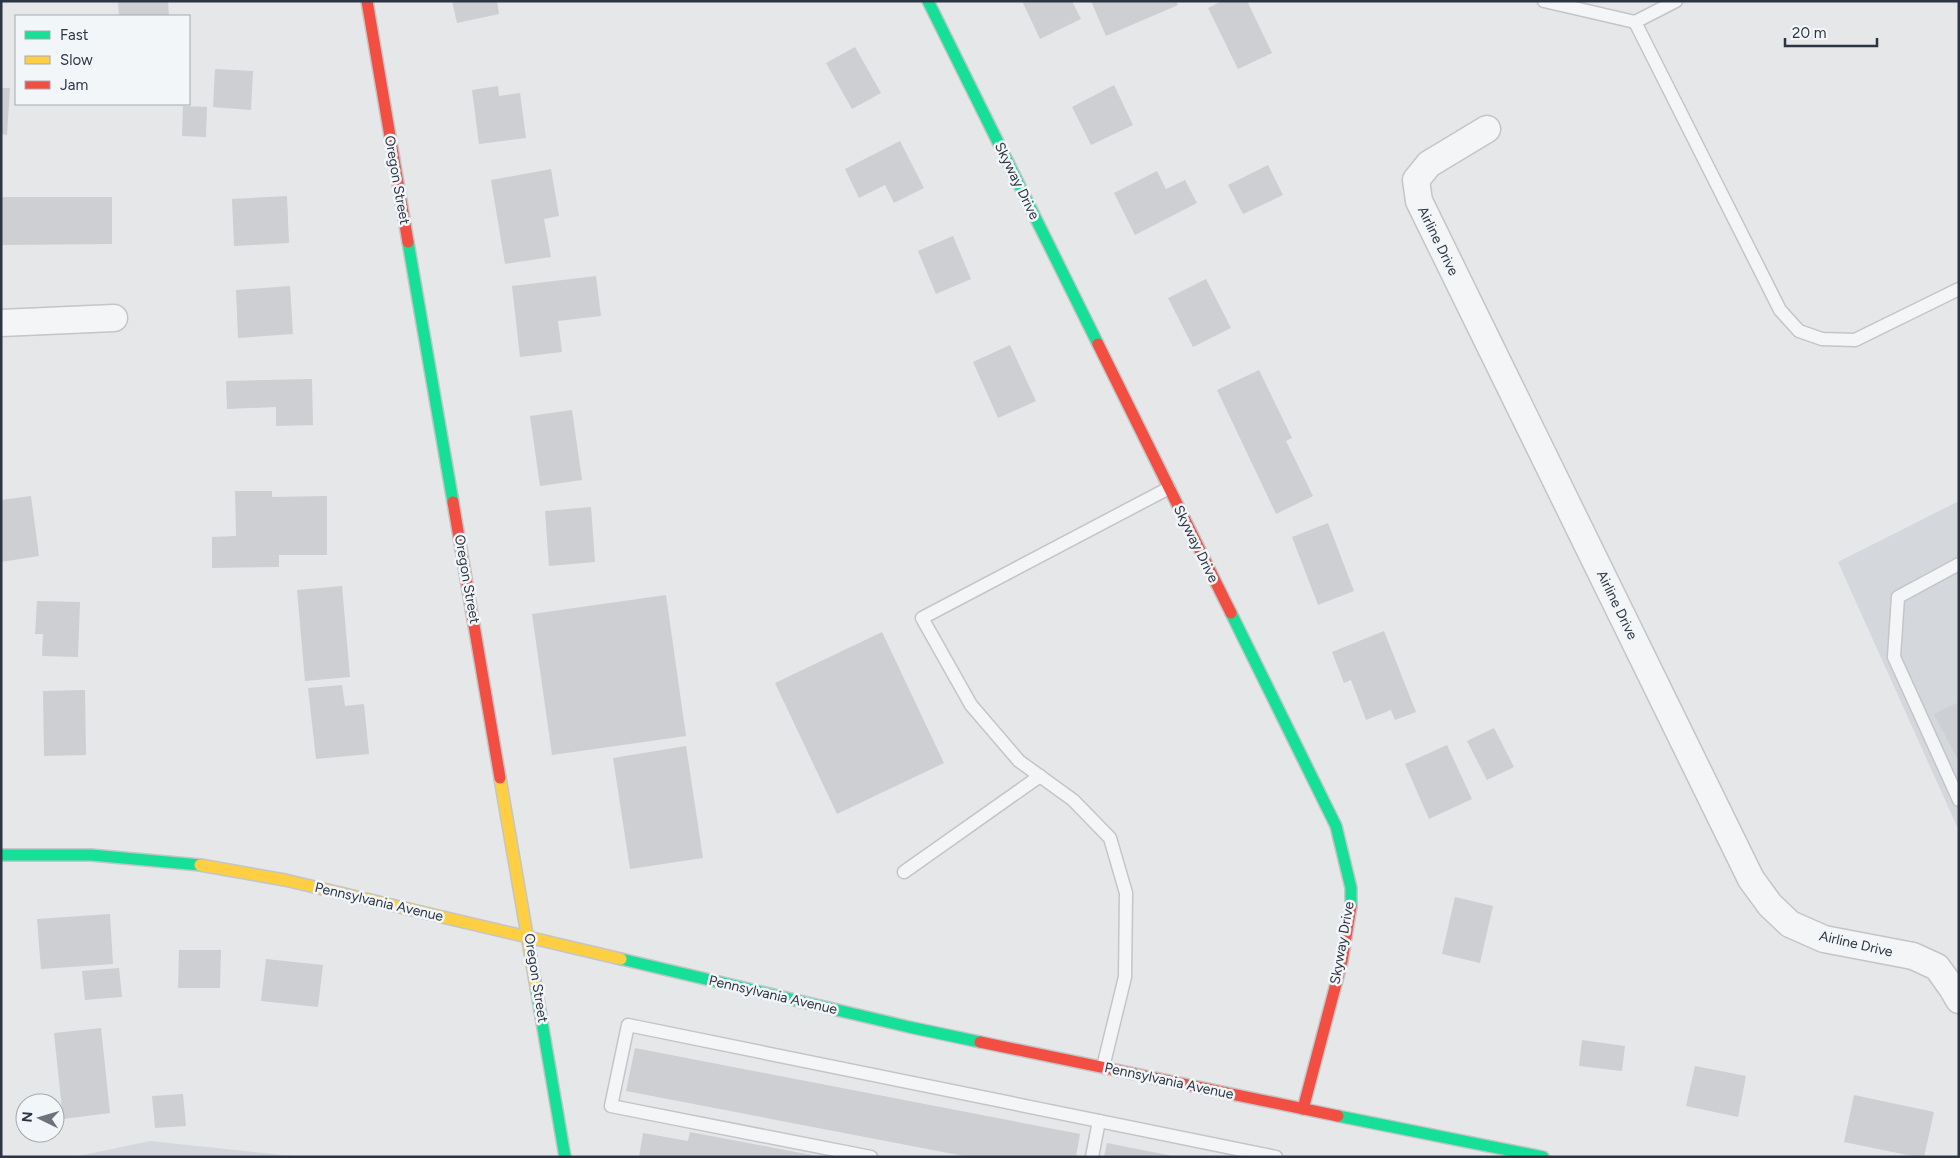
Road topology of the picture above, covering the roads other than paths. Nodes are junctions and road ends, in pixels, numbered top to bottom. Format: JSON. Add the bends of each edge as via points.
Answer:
{"nodes":[{"id":1,"x":367,"y":1,"type":"edge"},
{"id":2,"x":928,"y":1,"type":"edge"},
{"id":3,"x":1544,"y":1,"type":"edge"},
{"id":4,"x":1676,"y":1,"type":"edge"},
{"id":5,"x":1635,"y":22,"type":"junction"},
{"id":6,"x":1487,"y":129,"type":"dead end"},
{"id":7,"x":1959,"y":289,"type":"edge"},
{"id":8,"x":114,"y":318,"type":"dead end"},
{"id":9,"x":1,"y":323,"type":"edge"},
{"id":10,"x":1169,"y":488,"type":"junction"},
{"id":11,"x":1959,"y":564,"type":"edge"},
{"id":12,"x":1040,"y":776,"type":"junction"},
{"id":13,"x":1959,"y":800,"type":"edge"},
{"id":14,"x":1,"y":855,"type":"edge"},
{"id":15,"x":904,"y":872,"type":"dead end"},
{"id":16,"x":529,"y":936,"type":"junction"},
{"id":17,"x":1959,"y":1000,"type":"edge"},
{"id":18,"x":1103,"y":1067,"type":"junction"},
{"id":19,"x":1303,"y":1109,"type":"junction"},
{"id":20,"x":1099,"y":1121,"type":"junction"},
{"id":21,"x":565,"y":1157,"type":"edge"},
{"id":22,"x":871,"y":1157,"type":"edge"},
{"id":23,"x":1092,"y":1157,"type":"edge"},
{"id":24,"x":1276,"y":1157,"type":"edge"},
{"id":25,"x":1543,"y":1157,"type":"edge"}],
"edges":[{"from":1,"to":16,"type":"street","name":"Oregon Street"},
{"from":2,"to":10,"type":"street","name":"Skyway Drive"},
{"from":3,"to":5,"type":"lane"},
{"from":4,"to":5,"type":"lane"},
{"from":5,"to":7,"type":"lane","via":[[1780,310],[1799,331],[1822,339],[1855,340]]},
{"from":6,"to":17,"type":"street","name":"Airline Drive","via":[[1429,164],[1416,180],[1419,201],[1751,879],[1770,905],[1790,924],[1824,939],[1913,956],[1937,967]]},
{"from":8,"to":9,"type":"street"},
{"from":10,"to":12,"type":"lane","via":[[922,618],[971,705],[1019,761]]},
{"from":10,"to":19,"type":"street","name":"Skyway Drive","via":[[1336,826],[1351,888],[1351,910],[1342,961]]},
{"from":11,"to":13,"type":"lane","via":[[1898,597],[1894,657]]},
{"from":12,"to":15,"type":"lane"},
{"from":12,"to":18,"type":"lane","via":[[1073,800],[1110,838],[1126,893],[1125,977]]},
{"from":14,"to":16,"type":"street","name":"Pennsylvania Avenue","via":[[91,855],[194,864],[285,880]]},
{"from":16,"to":18,"type":"street","name":"Pennsylvania Avenue","via":[[909,1027]]},
{"from":16,"to":21,"type":"street","name":"Oregon Street"},
{"from":18,"to":19,"type":"street","name":"Pennsylvania Avenue"},
{"from":19,"to":25,"type":"street","name":"Pennsylvania Avenue"},
{"from":20,"to":22,"type":"lane","via":[[628,1025],[611,1106]]},
{"from":20,"to":23,"type":"lane"},
{"from":20,"to":24,"type":"lane"}]}
